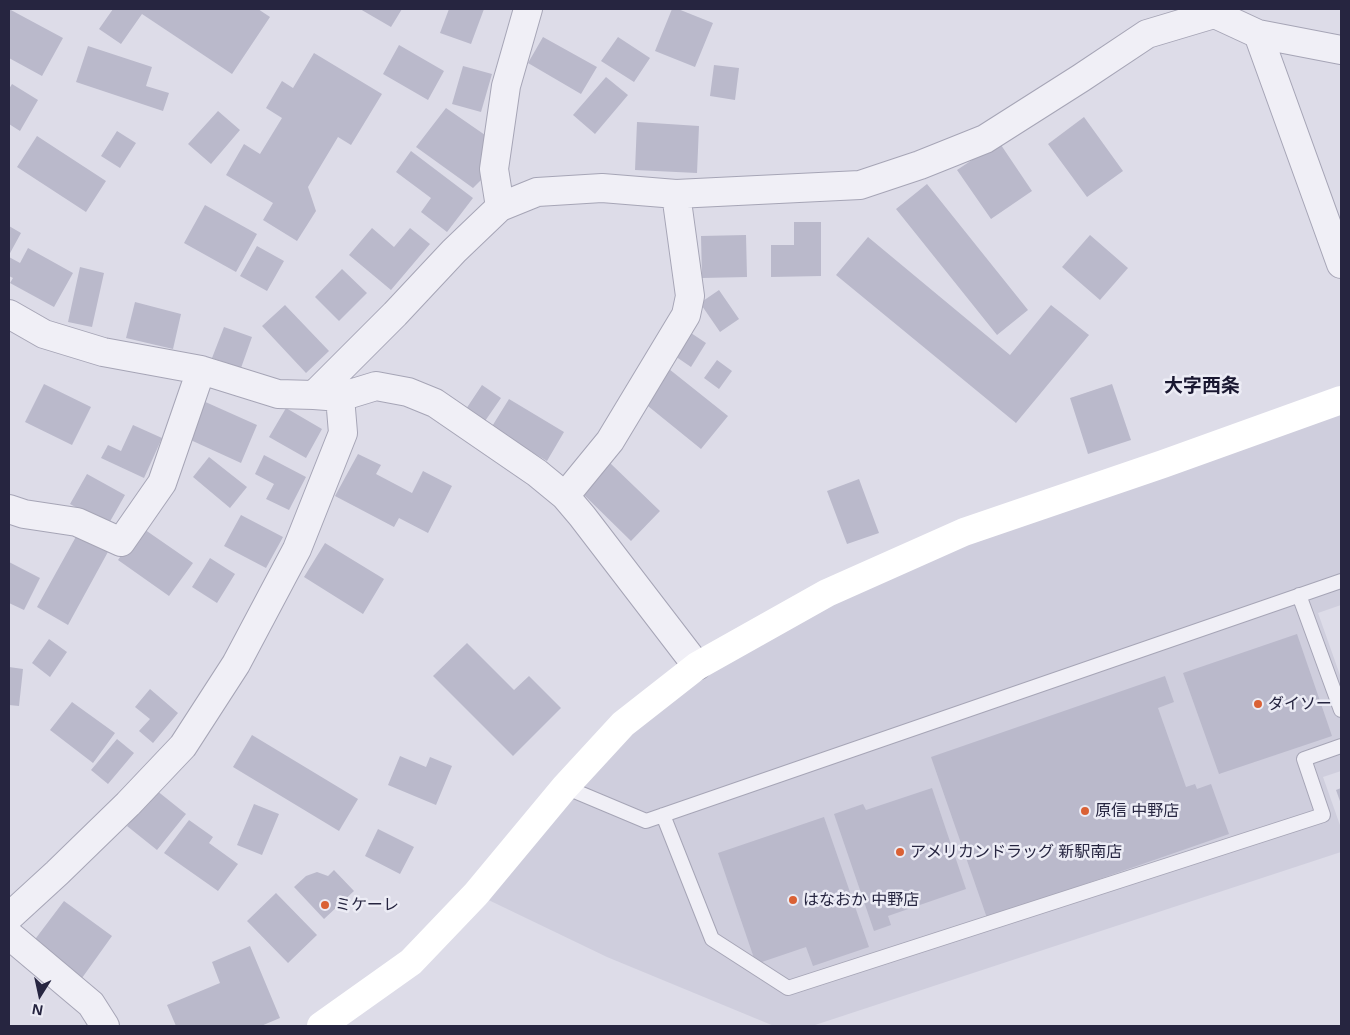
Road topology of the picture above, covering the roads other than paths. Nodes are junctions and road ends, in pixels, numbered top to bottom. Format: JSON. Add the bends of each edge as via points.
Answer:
{"nodes":[{"id":1,"x":528,"y":9,"type":"edge"},
{"id":2,"x":1209,"y":11,"type":"edge"},
{"id":3,"x":1258,"y":34,"type":"junction"},
{"id":4,"x":1341,"y":50,"type":"edge"},
{"id":5,"x":676,"y":194,"type":"junction"},
{"id":6,"x":500,"y":207,"type":"junction"},
{"id":7,"x":1341,"y":264,"type":"edge"},
{"id":8,"x":9,"y":314,"type":"edge"},
{"id":9,"x":201,"y":370,"type":"junction"},
{"id":10,"x":327,"y":396,"type":"junction"},
{"id":11,"x":1341,"y":400,"type":"edge"},
{"id":12,"x":565,"y":496,"type":"junction"},
{"id":13,"x":9,"y":509,"type":"edge"},
{"id":14,"x":1341,"y":580,"type":"edge"},
{"id":15,"x":1299,"y":595,"type":"junction"},
{"id":16,"x":697,"y":666,"type":"junction"},
{"id":17,"x":1341,"y":710,"type":"edge"},
{"id":18,"x":1341,"y":746,"type":"edge"},
{"id":19,"x":565,"y":787,"type":"junction"},
{"id":20,"x":663,"y":815,"type":"junction"},
{"id":21,"x":9,"y":917,"type":"edge"},
{"id":22,"x":9,"y":935,"type":"edge"},
{"id":23,"x":106,"y":1026,"type":"edge"},
{"id":24,"x":321,"y":1026,"type":"edge"}],
"edges":[{"from":1,"to":6,"type":"street","via":[[506,86],[494,169]]},
{"from":2,"to":3,"type":"street"},
{"from":2,"to":5,"type":"street","via":[[1147,34],[985,139],[911,168],[860,185]]},
{"from":3,"to":4,"type":"street"},
{"from":3,"to":7,"type":"street"},
{"from":5,"to":6,"type":"street","via":[[602,188],[537,192]]},
{"from":5,"to":12,"type":"street","via":[[690,296],[686,315],[610,440]]},
{"from":6,"to":10,"type":"street","via":[[454,250],[395,314]]},
{"from":8,"to":9,"type":"street","via":[[44,334],[103,352]]},
{"from":9,"to":10,"type":"street","via":[[278,394]]},
{"from":9,"to":13,"type":"street","via":[[162,483],[121,542],[77,522]]},
{"from":10,"to":12,"type":"street","via":[[376,386],[408,392],[435,403]]},
{"from":10,"to":21,"type":"street","via":[[343,433],[298,549],[236,664],[183,746],[121,811]]},
{"from":11,"to":16,"type":"street","via":[[964,532],[827,593]]},
{"from":12,"to":16,"type":"street"},
{"from":14,"to":15,"type":"lane"},
{"from":15,"to":17,"type":"lane"},
{"from":15,"to":20,"type":"lane"},
{"from":16,"to":19,"type":"street","via":[[624,724]]},
{"from":18,"to":20,"type":"lane","via":[[1304,759],[1323,815],[788,988],[712,939]]},
{"from":19,"to":20,"type":"lane","via":[[646,821]]},
{"from":19,"to":24,"type":"street","via":[[476,894],[411,962]]},
{"from":22,"to":23,"type":"street","via":[[91,1004]]}]}
